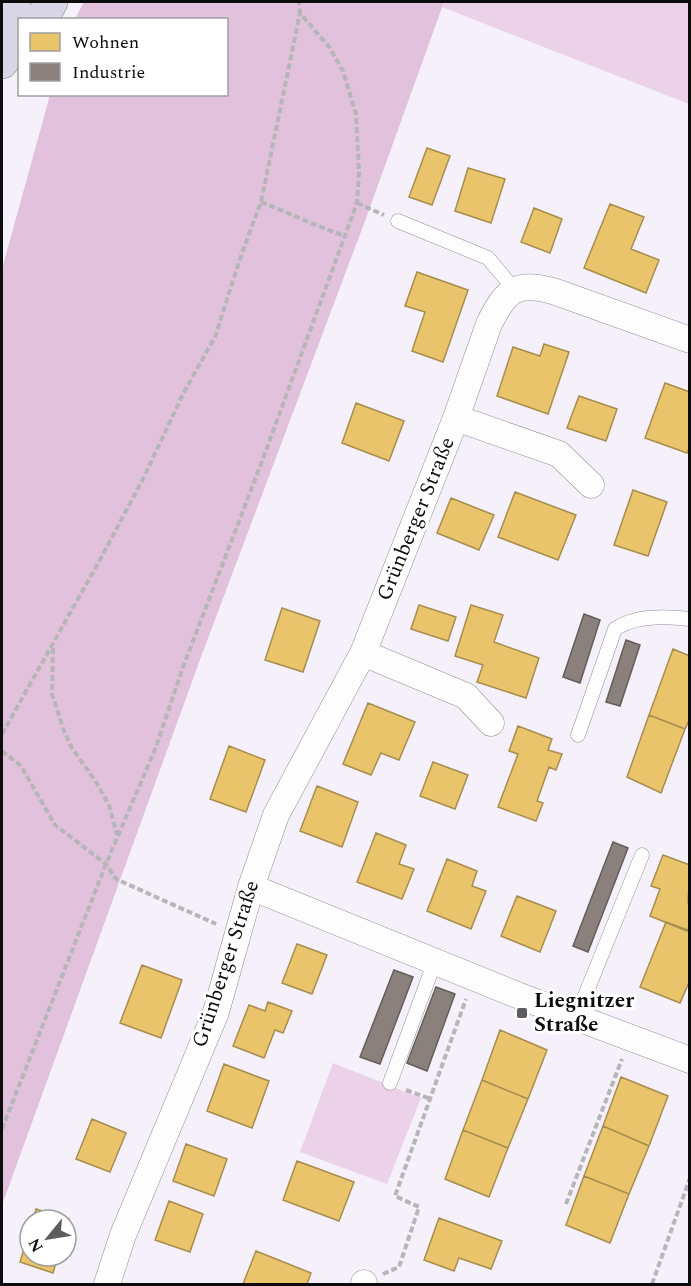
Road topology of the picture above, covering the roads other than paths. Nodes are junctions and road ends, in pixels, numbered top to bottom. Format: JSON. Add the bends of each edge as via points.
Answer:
{"nodes":[{"id":1,"x":14,"y":2,"type":"edge"},
{"id":2,"x":51,"y":2,"type":"edge"},
{"id":3,"x":42,"y":18,"type":"edge"},
{"id":4,"x":2,"y":62,"type":"edge"},
{"id":5,"x":18,"y":62,"type":"edge"},
{"id":6,"x":2,"y":90,"type":"edge"},
{"id":7,"x":398,"y":221,"type":"road end"},
{"id":8,"x":514,"y":289,"type":"junction"},
{"id":9,"x":690,"y":340,"type":"edge"},
{"id":10,"x":456,"y":418,"type":"junction"},
{"id":11,"x":591,"y":485,"type":"dead end"},
{"id":12,"x":690,"y":619,"type":"edge"},
{"id":13,"x":363,"y":653,"type":"junction"},
{"id":14,"x":490,"y":723,"type":"dead end"},
{"id":15,"x":578,"y":735,"type":"dead end"},
{"id":16,"x":642,"y":855,"type":"dead end"},
{"id":17,"x":251,"y":887,"type":"junction"},
{"id":18,"x":435,"y":961,"type":"junction"},
{"id":19,"x":576,"y":1018,"type":"junction"},
{"id":20,"x":690,"y":1060,"type":"edge"},
{"id":21,"x":390,"y":1083,"type":"road end"},
{"id":22,"x":107,"y":1284,"type":"edge"}],
"edges":[{"from":1,"to":4,"type":"highway"},
{"from":2,"to":3,"type":"highway"},
{"from":5,"to":6,"type":"highway"},
{"from":7,"to":8,"type":"lane","via":[[488,258]]},
{"from":8,"to":9,"type":"street","via":[[526,286],[554,291]]},
{"from":8,"to":10,"type":"street","name":"Grünberger Straße","via":[[489,324]]},
{"from":10,"to":11,"type":"street","name":"Grünberger Straße","via":[[559,454]]},
{"from":10,"to":13,"type":"street","name":"Grünberger Straße"},
{"from":12,"to":15,"type":"lane","via":[[626,621],[615,629]]},
{"from":13,"to":14,"type":"street","via":[[466,696]]},
{"from":13,"to":17,"type":"street","name":"Grünberger Straße","via":[[276,816]]},
{"from":16,"to":19,"type":"lane"},
{"from":17,"to":18,"type":"street"},
{"from":17,"to":22,"type":"street","name":"Grünberger Straße","via":[[216,1012],[123,1235]]},
{"from":18,"to":19,"type":"street"},
{"from":18,"to":21,"type":"lane"},
{"from":19,"to":20,"type":"street"}]}
